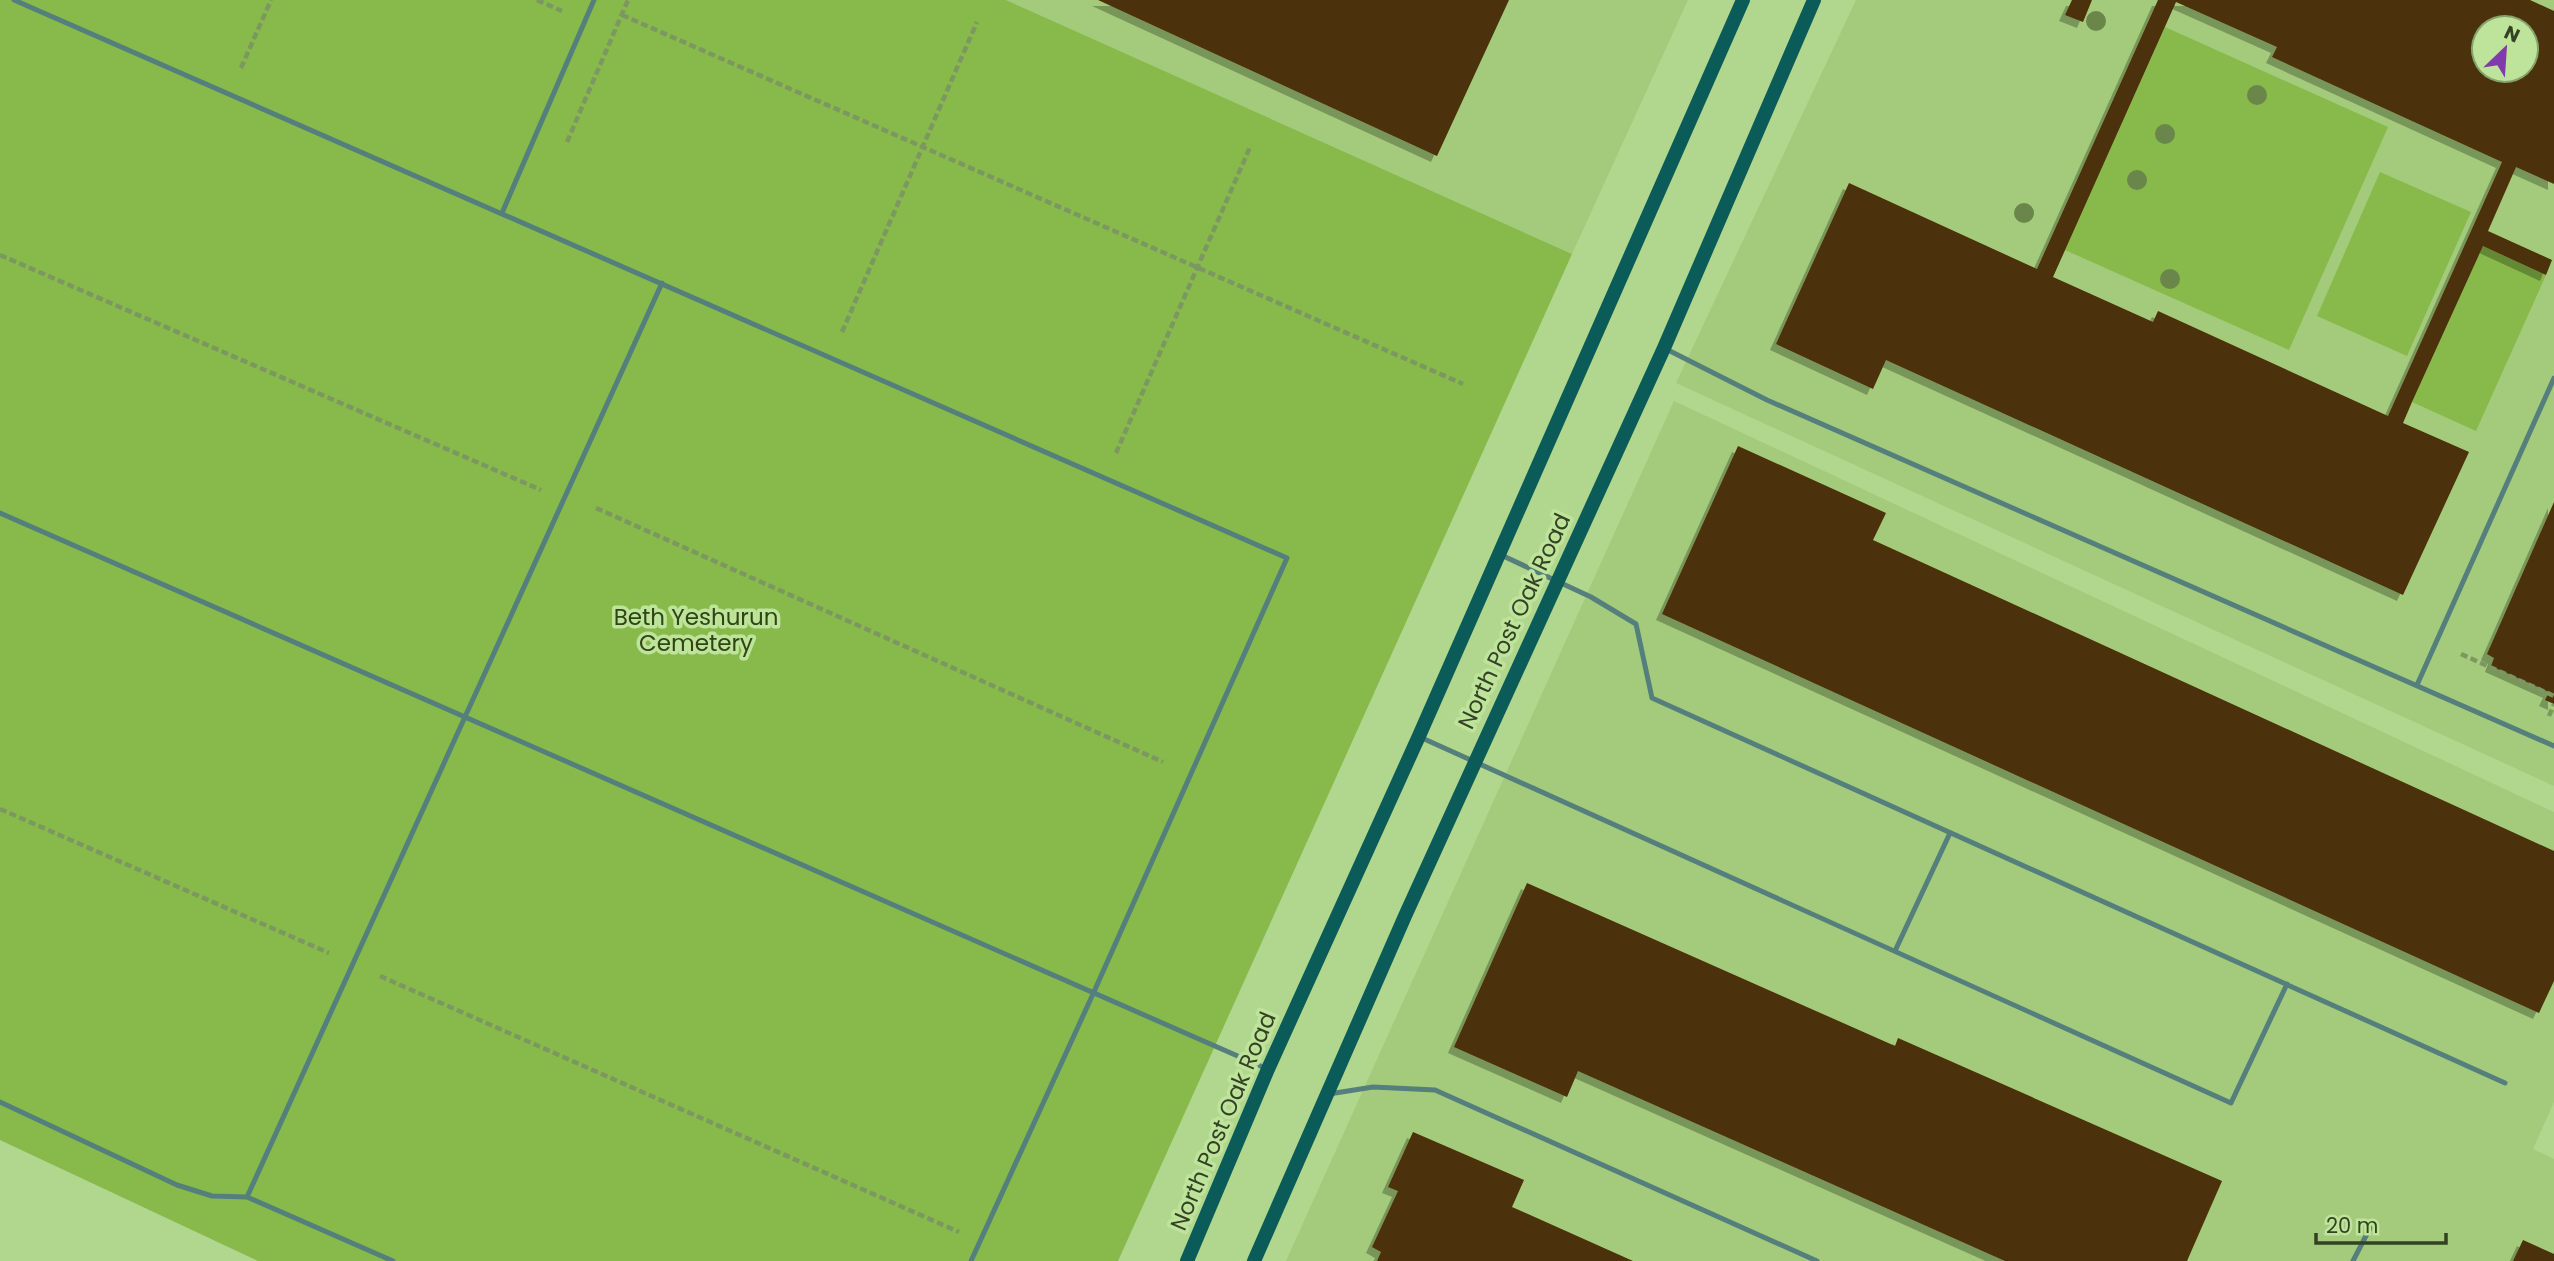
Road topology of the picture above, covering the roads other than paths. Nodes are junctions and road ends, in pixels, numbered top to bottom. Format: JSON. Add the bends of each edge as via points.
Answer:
{"nodes":[{"id":1,"x":14,"y":0,"type":"edge"},
{"id":2,"x":594,"y":0,"type":"edge"},
{"id":3,"x":1743,"y":0,"type":"edge"},
{"id":4,"x":1814,"y":0,"type":"edge"},
{"id":5,"x":502,"y":213,"type":"junction"},
{"id":6,"x":662,"y":283,"type":"junction"},
{"id":7,"x":1664,"y":348,"type":"junction"},
{"id":8,"x":2554,"y":378,"type":"edge"},
{"id":9,"x":0,"y":513,"type":"edge"},
{"id":10,"x":1498,"y":554,"type":"junction"},
{"id":11,"x":1557,"y":581,"type":"junction"},
{"id":12,"x":2417,"y":685,"type":"junction"},
{"id":13,"x":467,"y":717,"type":"junction"},
{"id":14,"x":1419,"y":736,"type":"junction"},
{"id":15,"x":2554,"y":746,"type":"edge"},
{"id":16,"x":1475,"y":761,"type":"junction"},
{"id":17,"x":1950,"y":833,"type":"junction"},
{"id":18,"x":1895,"y":951,"type":"junction"},
{"id":19,"x":2287,"y":984,"type":"junction"},
{"id":20,"x":1094,"y":994,"type":"junction"},
{"id":21,"x":1268,"y":1069,"type":"junction"},
{"id":22,"x":2505,"y":1083,"type":"dead end"},
{"id":23,"x":1326,"y":1094,"type":"junction"},
{"id":24,"x":0,"y":1102,"type":"edge"},
{"id":25,"x":247,"y":1197,"type":"junction"},
{"id":26,"x":2370,"y":1228,"type":"dead end"},
{"id":27,"x":393,"y":1261,"type":"edge"},
{"id":28,"x":971,"y":1261,"type":"edge"},
{"id":29,"x":1187,"y":1261,"type":"edge"},
{"id":30,"x":1254,"y":1261,"type":"edge"},
{"id":31,"x":1817,"y":1261,"type":"edge"},
{"id":32,"x":2353,"y":1261,"type":"edge"}],
"edges":[{"from":1,"to":5,"type":"lane"},
{"from":2,"to":5,"type":"lane"},
{"from":3,"to":10,"type":"main road","name":"North Post Oak Road"},
{"from":4,"to":7,"type":"main road","name":"North Post Oak Road"},
{"from":5,"to":6,"type":"lane"},
{"from":6,"to":13,"type":"lane"},
{"from":6,"to":20,"type":"lane","via":[[1287,558]]},
{"from":7,"to":11,"type":"main road","name":"North Post Oak Road"},
{"from":7,"to":12,"type":"lane","via":[[1768,400]]},
{"from":8,"to":12,"type":"lane"},
{"from":9,"to":13,"type":"lane"},
{"from":10,"to":11,"type":"lane"},
{"from":10,"to":14,"type":"main road","name":"North Post Oak Road"},
{"from":11,"to":16,"type":"main road","name":"North Post Oak Road"},
{"from":11,"to":17,"type":"lane","via":[[1636,624],[1652,698]]},
{"from":12,"to":15,"type":"lane"},
{"from":13,"to":20,"type":"lane"},
{"from":13,"to":25,"type":"lane"},
{"from":14,"to":16,"type":"lane"},
{"from":14,"to":21,"type":"main road","name":"North Post Oak Road"},
{"from":16,"to":18,"type":"lane"},
{"from":16,"to":23,"type":"main road","name":"North Post Oak Road"},
{"from":17,"to":18,"type":"lane"},
{"from":17,"to":19,"type":"lane"},
{"from":18,"to":19,"type":"lane","via":[[2231,1102]]},
{"from":19,"to":22,"type":"lane"},
{"from":20,"to":21,"type":"lane"},
{"from":20,"to":28,"type":"lane"},
{"from":21,"to":29,"type":"main road","name":"North Post Oak Road"},
{"from":23,"to":30,"type":"main road","name":"North Post Oak Road"},
{"from":23,"to":31,"type":"lane","via":[[1373,1087],[1435,1090]]},
{"from":24,"to":25,"type":"lane","via":[[177,1185],[212,1196]]},
{"from":25,"to":27,"type":"lane"},
{"from":26,"to":32,"type":"lane"}]}
